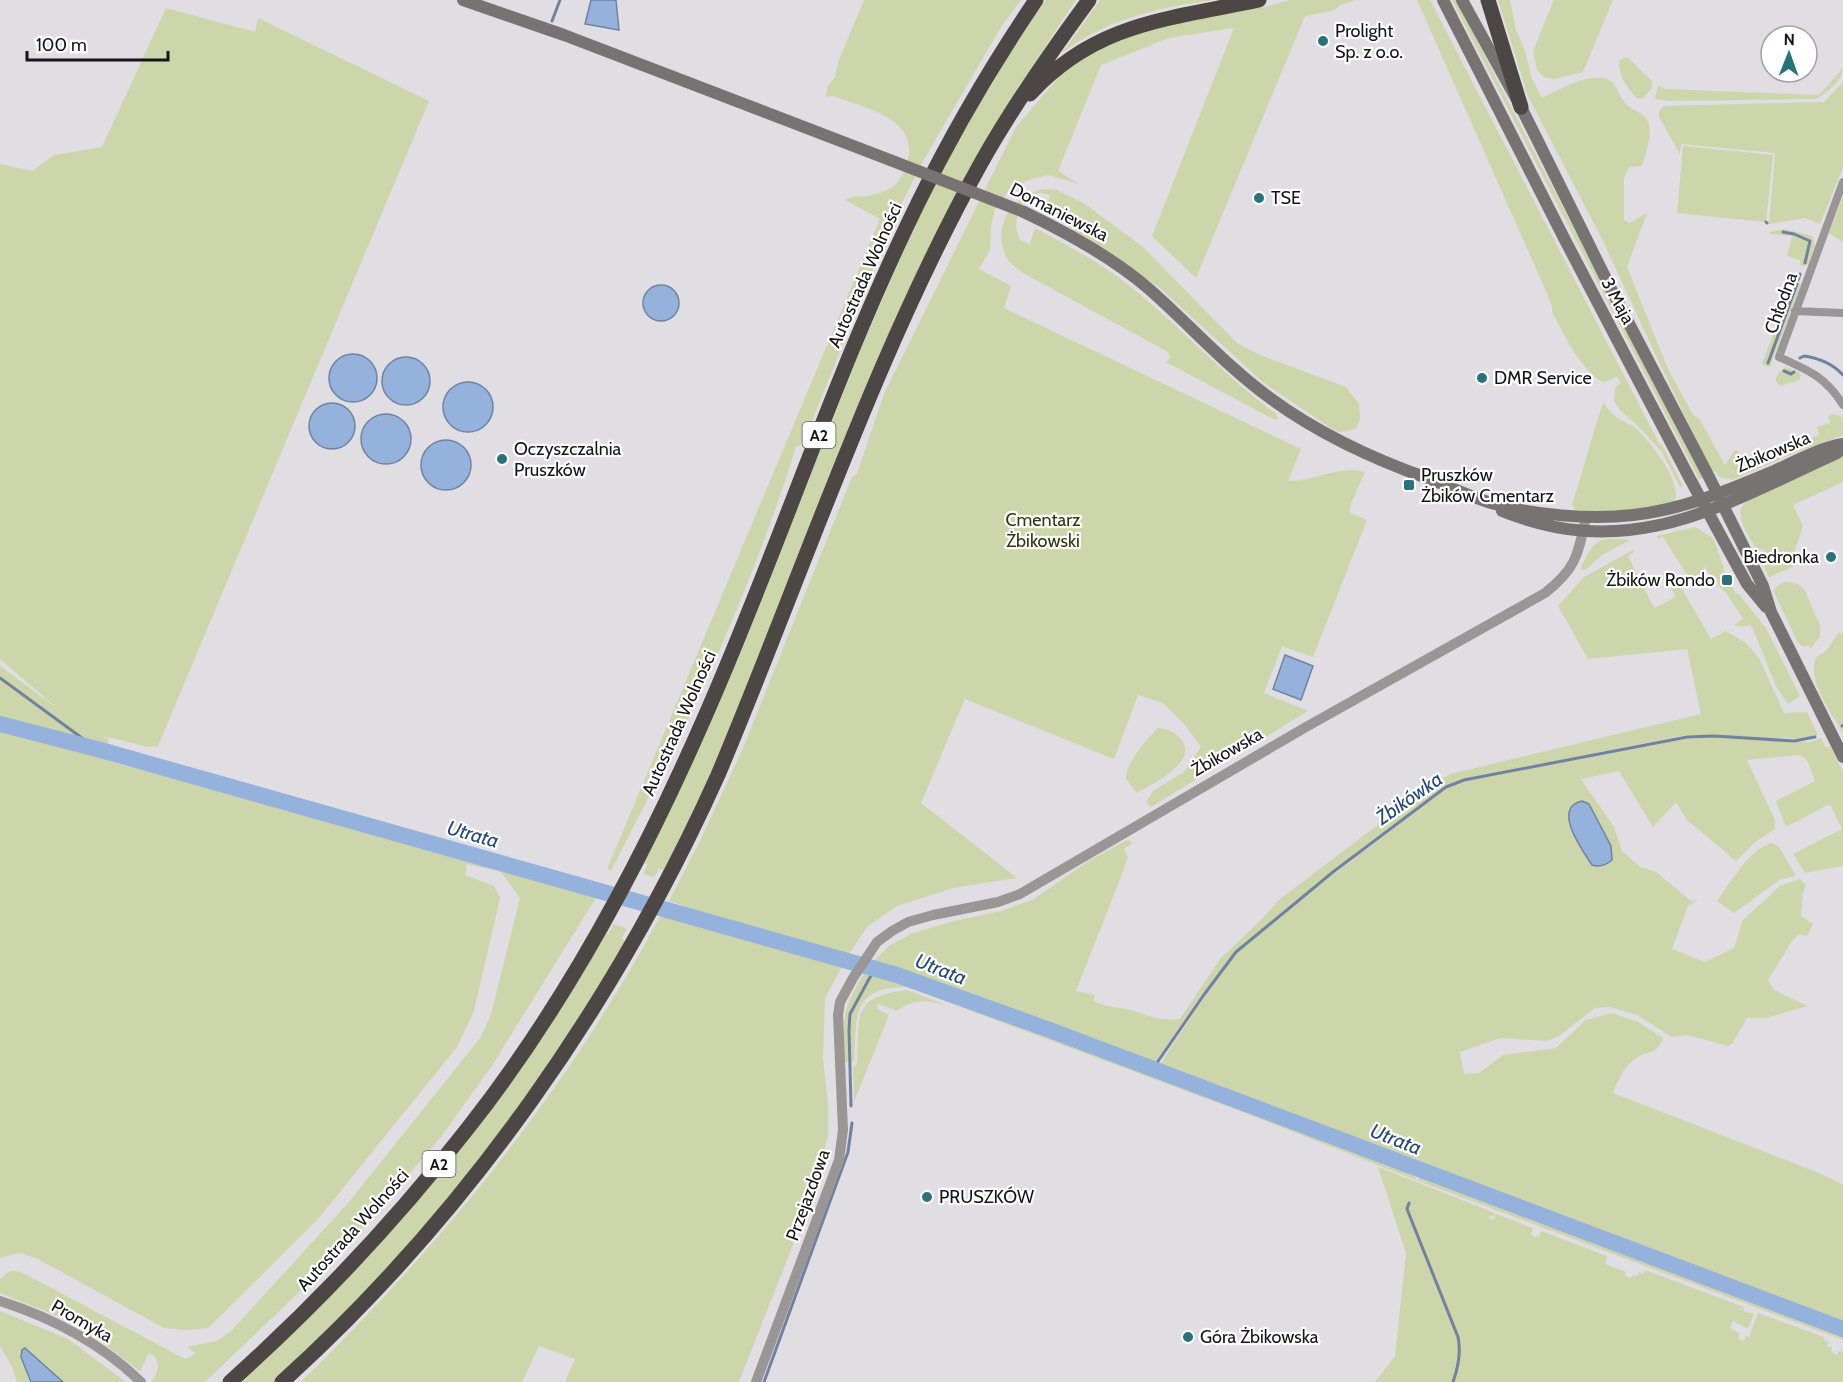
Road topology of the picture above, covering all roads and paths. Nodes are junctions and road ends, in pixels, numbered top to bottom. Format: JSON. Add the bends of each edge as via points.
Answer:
{"nodes":[{"id":1,"x":463,"y":0,"type":"edge"},
{"id":2,"x":1036,"y":0,"type":"edge"},
{"id":3,"x":1089,"y":0,"type":"edge"},
{"id":4,"x":1259,"y":0,"type":"edge"},
{"id":5,"x":1443,"y":0,"type":"edge"},
{"id":6,"x":1462,"y":0,"type":"edge"},
{"id":7,"x":1488,"y":0,"type":"edge"},
{"id":8,"x":1521,"y":107,"type":"junction"},
{"id":9,"x":1006,"y":121,"type":"junction"},
{"id":10,"x":1843,"y":182,"type":"edge"},
{"id":11,"x":1795,"y":311,"type":"junction"},
{"id":12,"x":1843,"y":313,"type":"edge"},
{"id":13,"x":1843,"y":405,"type":"edge"},
{"id":14,"x":1843,"y":446,"type":"edge"},
{"id":15,"x":1717,"y":494,"type":"junction"},
{"id":16,"x":1701,"y":499,"type":"junction"},
{"id":17,"x":1491,"y":503,"type":"junction"},
{"id":18,"x":1723,"y":506,"type":"junction"},
{"id":19,"x":1708,"y":512,"type":"junction"},
{"id":20,"x":1586,"y":516,"type":"junction"},
{"id":21,"x":1583,"y":531,"type":"junction"},
{"id":22,"x":1771,"y":612,"type":"junction"},
{"id":23,"x":1843,"y":757,"type":"edge"},
{"id":24,"x":853,"y":978,"type":"joint"},
{"id":25,"x":0,"y":1301,"type":"edge"},
{"id":26,"x":138,"y":1379,"type":"edge"},
{"id":27,"x":230,"y":1382,"type":"edge"},
{"id":28,"x":282,"y":1382,"type":"edge"},
{"id":29,"x":756,"y":1382,"type":"edge"}],
"edges":[{"from":1,"to":17,"type":"main road","name":"Domaniewska","bridge":true,"via":[[564,35],[1059,228],[1122,267],[1225,360],[1290,411],[1375,459]]},
{"from":2,"to":27,"type":"highway","name":"Autostrada Wolności","number":"A2","via":[[949,143],[886,271],[708,711],[653,829],[608,913],[560,995],[469,1127],[400,1211],[319,1299]]},
{"from":3,"to":9,"type":"highway","number":"A2"},
{"from":4,"to":9,"type":"highway","via":[[1130,27],[1091,45],[1049,76]]},
{"from":5,"to":16,"type":"main road","name":"3 Maja"},
{"from":6,"to":8,"type":"main road","name":"3 Maja"},
{"from":7,"to":8,"type":"highway"},
{"from":8,"to":15,"type":"main road","name":"3 Maja"},
{"from":9,"to":28,"type":"highway","number":"A2","via":[[922,278],[866,403],[695,824],[614,973],[559,1060],[479,1170],[376,1290]]},
{"from":10,"to":11,"type":"street","name":"Chłodna"},
{"from":11,"to":12,"type":"street"},
{"from":11,"to":13,"type":"street","name":"Chłodna","via":[[1779,357],[1820,377]]},
{"from":14,"to":15,"type":"main road","name":"Żbikowska","via":[[1834,445]]},
{"from":14,"to":18,"type":"main road","name":"Żbikowska","via":[[1837,453]]},
{"from":15,"to":16,"type":"main road","name":"Domaniewska"},
{"from":15,"to":18,"type":"main road","name":"3 Maja"},
{"from":16,"to":19,"type":"main road","name":"3 Maja"},
{"from":16,"to":20,"type":"main road","name":"Domaniewska","via":[[1653,512]]},
{"from":17,"to":20,"type":"main road","name":"Domaniewska"},
{"from":17,"to":21,"type":"main road","name":"Domaniewska","via":[[1522,519]]},
{"from":18,"to":19,"type":"main road","name":"Domaniewska"},
{"from":18,"to":22,"type":"main road","name":"3 Maja","via":[[1763,586]]},
{"from":19,"to":21,"type":"main road","name":"Domaniewska","via":[[1651,527]]},
{"from":19,"to":22,"type":"main road","name":"3 Maja","via":[[1747,584]]},
{"from":20,"to":21,"type":"street","name":"Żbikowska"},
{"from":21,"to":24,"type":"street","name":"Żbikowska","via":[[1569,572],[1536,598],[1020,894],[909,922],[877,942]]},
{"from":22,"to":23,"type":"main road","name":"3 Maja"},
{"from":24,"to":29,"type":"street","name":"Przejazdowa","via":[[840,1002],[838,1015],[841,1153]]},
{"from":25,"to":26,"type":"street","name":"Promyka","via":[[69,1328]]}]}
